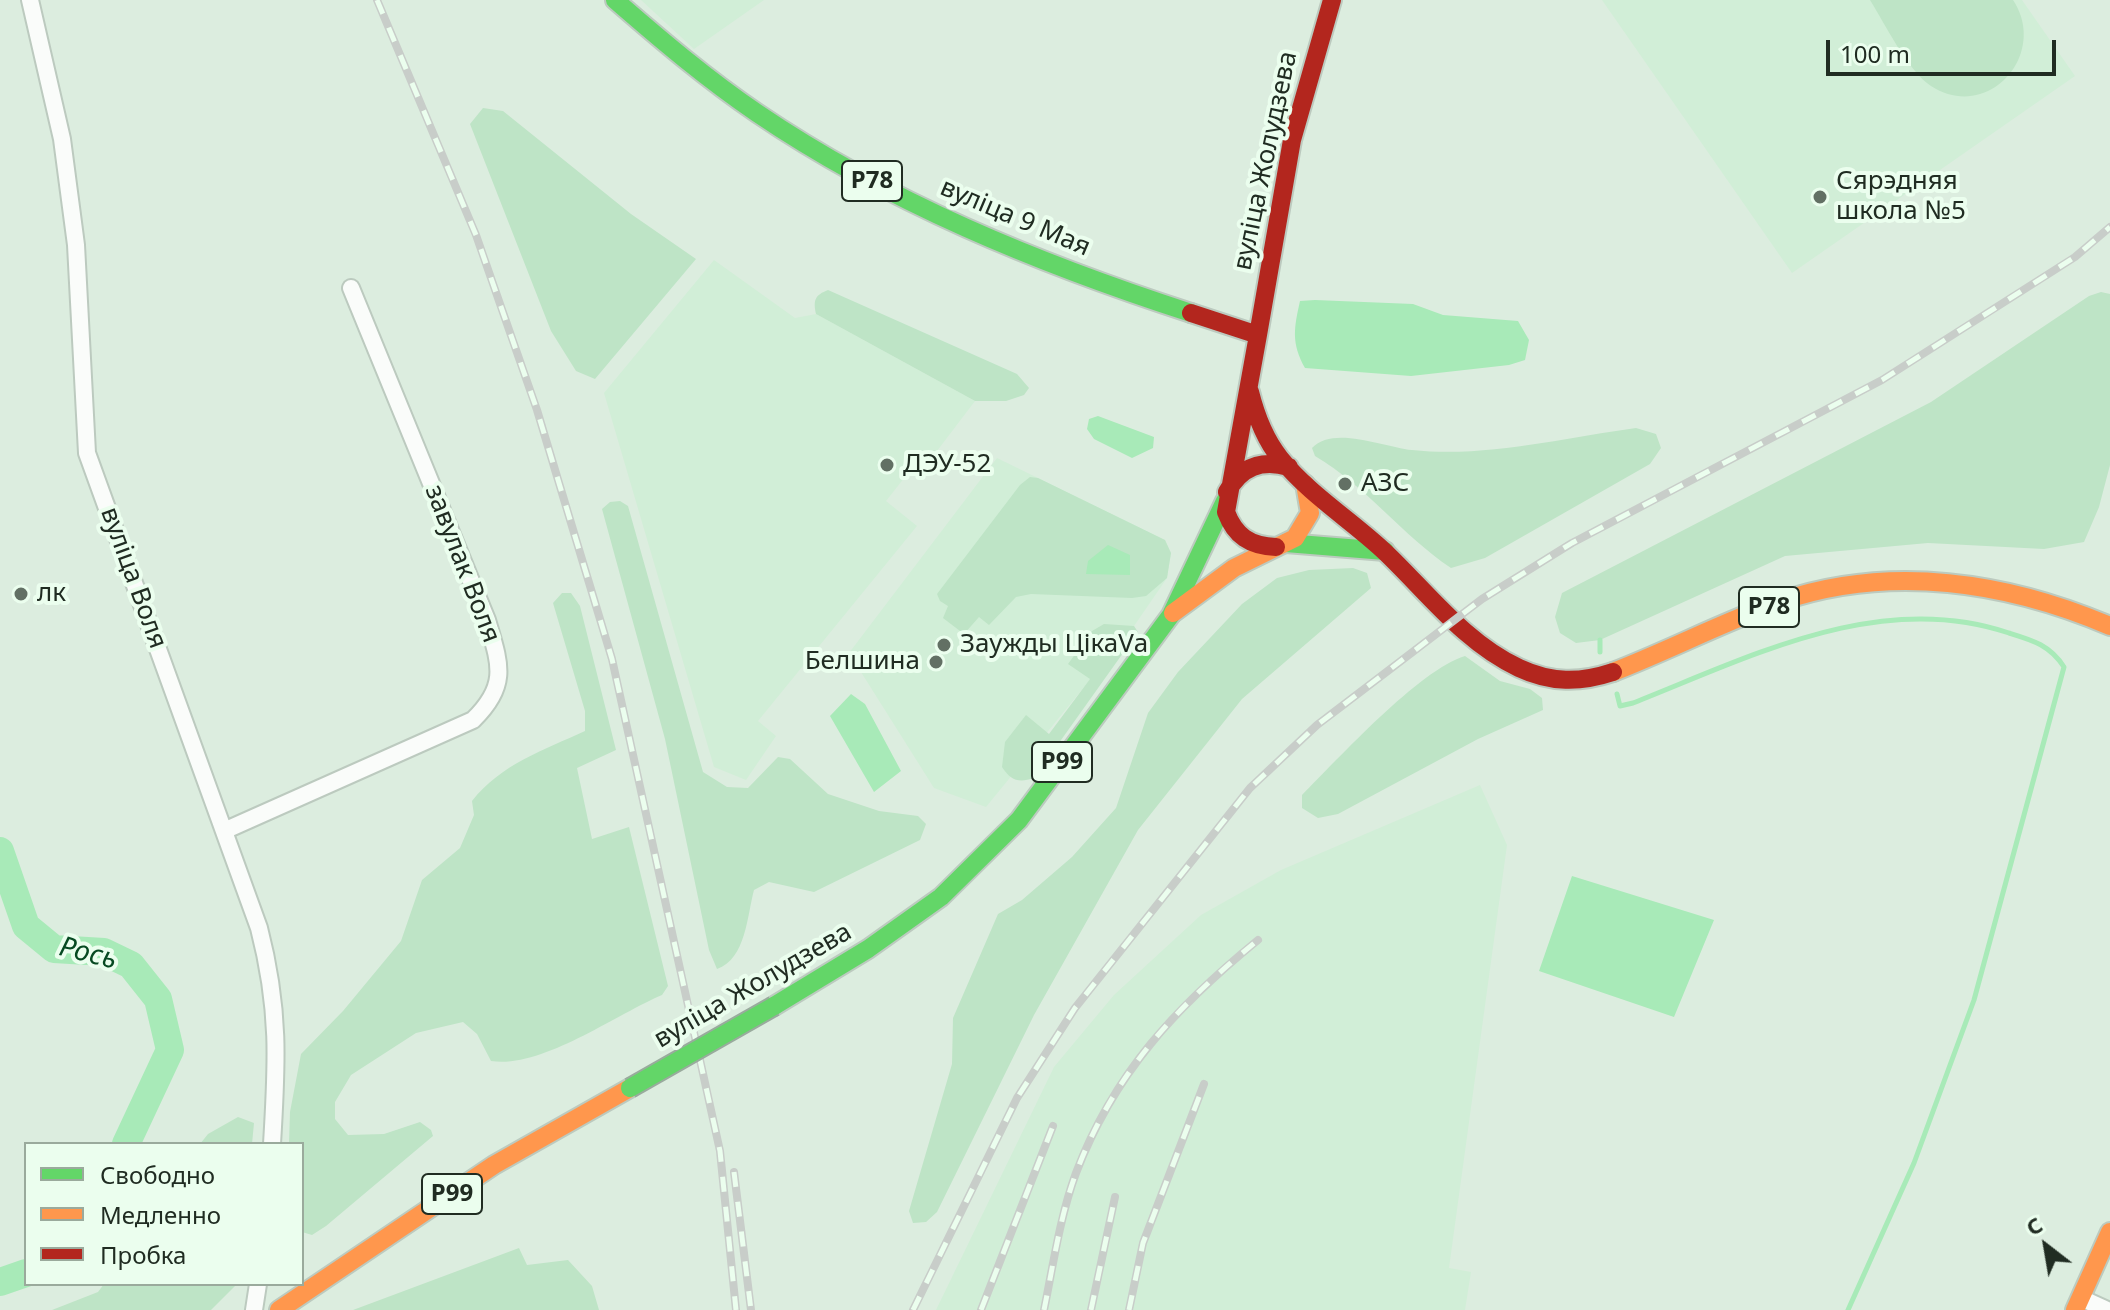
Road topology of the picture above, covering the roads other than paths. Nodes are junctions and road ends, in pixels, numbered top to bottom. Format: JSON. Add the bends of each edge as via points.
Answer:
{"nodes":[{"id":1,"x":30,"y":0,"type":"edge"},
{"id":2,"x":615,"y":0,"type":"edge"},
{"id":3,"x":1332,"y":0,"type":"edge"},
{"id":4,"x":351,"y":288,"type":"dead end"},
{"id":5,"x":1258,"y":335,"type":"junction"},
{"id":6,"x":1250,"y":392,"type":"junction"},
{"id":7,"x":1289,"y":467,"type":"junction"},
{"id":8,"x":1305,"y":484,"type":"junction"},
{"id":9,"x":1226,"y":496,"type":"junction"},
{"id":10,"x":1281,"y":545,"type":"junction"},
{"id":11,"x":1385,"y":551,"type":"junction"},
{"id":12,"x":1171,"y":615,"type":"junction"},
{"id":13,"x":2110,"y":626,"type":"edge"},
{"id":14,"x":226,"y":830,"type":"junction"},
{"id":15,"x":272,"y":1142,"type":"edge"},
{"id":16,"x":2110,"y":1232,"type":"edge"},
{"id":17,"x":258,"y":1286,"type":"edge"},
{"id":18,"x":2078,"y":1304,"type":"edge"},
{"id":19,"x":254,"y":1310,"type":"edge"},
{"id":20,"x":279,"y":1310,"type":"edge"},
{"id":21,"x":2107,"y":1310,"type":"edge"}],
"edges":[{"from":1,"to":14,"type":"street","name":"вуліца Воля","via":[[62,139],[76,245],[87,453]]},
{"from":2,"to":5,"type":"main road","name":"вуліца 9 Мая","number":"Р78","via":[[653,37],[736,97],[906,200],[1029,255]]},
{"from":3,"to":5,"type":"main road","name":"вуліца Жолудзева","via":[[1292,140]]},
{"from":4,"to":14,"type":"street","name":"завулак Воля","via":[[487,620],[498,658],[499,686],[473,720]]},
{"from":5,"to":6,"type":"main road","number":"Р78"},
{"from":6,"to":7,"type":"main road","number":"Р78","via":[[1259,430]]},
{"from":6,"to":9,"type":"main road","number":"Р78"},
{"from":7,"to":8,"type":"main road","number":"Р78"},
{"from":7,"to":9,"type":"main road","via":[[1268,462],[1247,467]]},
{"from":8,"to":10,"type":"main road","via":[[1310,513],[1302,531]]},
{"from":8,"to":11,"type":"main road","number":"Р78"},
{"from":9,"to":10,"type":"main road","via":[[1229,523],[1244,540],[1265,547]]},
{"from":9,"to":12,"type":"main road","number":"Р99"},
{"from":10,"to":11,"type":"main road"},
{"from":10,"to":12,"type":"main road","number":"Р99","via":[[1234,568]]},
{"from":11,"to":13,"type":"main road","number":"Р78","via":[[1502,660],[1565,681],[1620,669],[1756,611],[1826,589],[1885,582],[2006,590]]},
{"from":12,"to":20,"type":"main road","name":"вуліца Жолудзева","number":"Р99","bridge":true,"via":[[1019,820],[941,897],[774,1006],[494,1165]]},
{"from":14,"to":15,"type":"street","name":"вуліца Воля","via":[[272,976],[278,1045]]},
{"from":16,"to":18,"type":"main road"},
{"from":17,"to":19,"type":"street"},
{"from":18,"to":21,"type":"street"}]}
